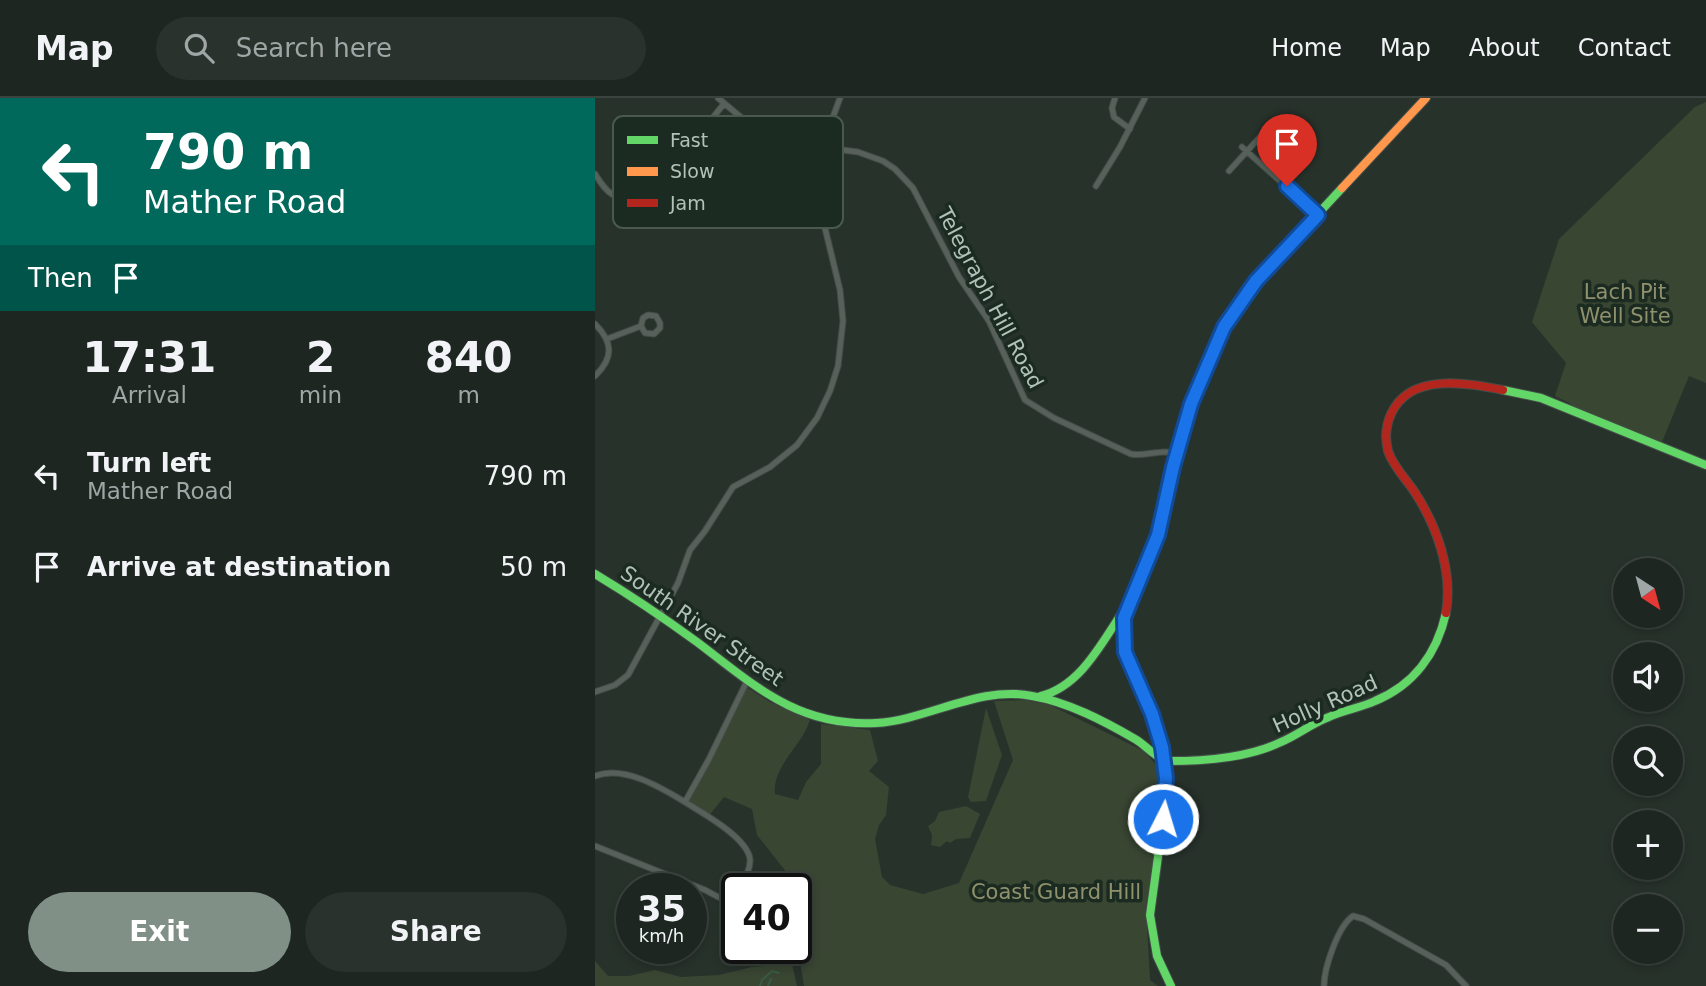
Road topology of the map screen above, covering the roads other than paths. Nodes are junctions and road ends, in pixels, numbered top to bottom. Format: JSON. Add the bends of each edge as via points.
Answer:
{"nodes":[{"id":1,"x":718,"y":98,"type":"edge"},
{"id":2,"x":840,"y":98,"type":"edge"},
{"id":3,"x":1115,"y":98,"type":"edge"},
{"id":4,"x":1145,"y":98,"type":"edge"},
{"id":5,"x":1426,"y":98,"type":"edge"},
{"id":6,"x":724,"y":104,"type":"junction"},
{"id":7,"x":715,"y":116,"type":"edge"},
{"id":8,"x":739,"y":116,"type":"edge"},
{"id":9,"x":833,"y":116,"type":"edge"},
{"id":10,"x":1130,"y":128,"type":"junction"},
{"id":11,"x":1260,"y":137,"type":"dead end"},
{"id":12,"x":1245,"y":149,"type":"junction"},
{"id":13,"x":843,"y":150,"type":"edge"},
{"id":14,"x":1229,"y":172,"type":"dead end"},
{"id":15,"x":595,"y":174,"type":"edge"},
{"id":16,"x":1096,"y":186,"type":"dead end"},
{"id":17,"x":613,"y":194,"type":"edge"},
{"id":18,"x":1318,"y":215,"type":"junction"},
{"id":19,"x":826,"y":228,"type":"edge"},
{"id":20,"x":595,"y":324,"type":"edge"},
{"id":21,"x":641,"y":326,"type":"dead end"},
{"id":22,"x":607,"y":338,"type":"junction"},
{"id":23,"x":595,"y":376,"type":"edge"},
{"id":24,"x":1176,"y":454,"type":"junction"},
{"id":25,"x":1706,"y":465,"type":"edge"},
{"id":26,"x":595,"y":574,"type":"edge"},
{"id":27,"x":1128,"y":605,"type":"junction"},
{"id":28,"x":659,"y":616,"type":"junction"},
{"id":29,"x":747,"y":681,"type":"junction"},
{"id":30,"x":595,"y":692,"type":"edge"},
{"id":31,"x":1034,"y":696,"type":"junction"},
{"id":32,"x":1165,"y":761,"type":"junction"},
{"id":33,"x":595,"y":776,"type":"edge"},
{"id":34,"x":685,"y":802,"type":"junction"},
{"id":35,"x":596,"y":847,"type":"edge"},
{"id":36,"x":746,"y":873,"type":"edge"},
{"id":37,"x":721,"y":899,"type":"edge"},
{"id":38,"x":1171,"y":986,"type":"edge"},
{"id":39,"x":1324,"y":986,"type":"edge"},
{"id":40,"x":1466,"y":986,"type":"edge"}],
"edges":[{"from":1,"to":6,"type":"street","name":"Telegraph Hill Road"},
{"from":2,"to":9,"type":"street"},
{"from":3,"to":10,"type":"street","via":[[1114,117]]},
{"from":4,"to":10,"type":"street"},
{"from":5,"to":18,"type":"street"},
{"from":6,"to":7,"type":"street"},
{"from":6,"to":8,"type":"street","name":"Telegraph Hill Road"},
{"from":10,"to":16,"type":"street"},
{"from":11,"to":12,"type":"street"},
{"from":12,"to":14,"type":"street"},
{"from":12,"to":18,"type":"street"},
{"from":13,"to":24,"type":"street","name":"Telegraph Hill Road","via":[[873,156],[905,178],[989,321],[1020,393],[1030,405],[1131,454]]},
{"from":15,"to":17,"type":"street"},
{"from":18,"to":24,"type":"street","via":[[1230,316],[1199,381]]},
{"from":19,"to":28,"type":"street","via":[[840,290],[843,330],[830,391],[797,445],[770,467],[733,486],[690,550]]},
{"from":20,"to":22,"type":"street"},
{"from":21,"to":22,"type":"street"},
{"from":22,"to":23,"type":"street","via":[[610,356]]},
{"from":24,"to":27,"type":"street","via":[[1158,535]]},
{"from":25,"to":32,"type":"street","name":"Holly Road","via":[[1541,398],[1455,384],[1414,390],[1394,409],[1387,446],[1431,522],[1445,568],[1447,615],[1434,650],[1408,681],[1378,701],[1322,720],[1269,748],[1229,757]]},
{"from":26,"to":28,"type":"street","name":"South River Street"},
{"from":27,"to":31,"type":"street","name":"South River Street","via":[[1073,680],[1050,696]]},
{"from":27,"to":32,"type":"street","via":[[1125,652],[1152,714]]},
{"from":28,"to":29,"type":"street","name":"South River Street"},
{"from":28,"to":30,"type":"street","via":[[628,675]]},
{"from":29,"to":31,"type":"street","name":"South River Street","via":[[796,710],[851,723],[896,721],[992,696]]},
{"from":29,"to":34,"type":"street"},
{"from":31,"to":32,"type":"street","name":"South River Street","via":[[1132,737]]},
{"from":32,"to":38,"type":"street","via":[[1166,799],[1150,915],[1155,949]]},
{"from":33,"to":34,"type":"street","via":[[631,777]]},
{"from":34,"to":36,"type":"street","via":[[745,848],[750,859]]},
{"from":35,"to":37,"type":"street"},
{"from":39,"to":40,"type":"street","via":[[1342,928],[1353,916],[1445,965]]}]}
